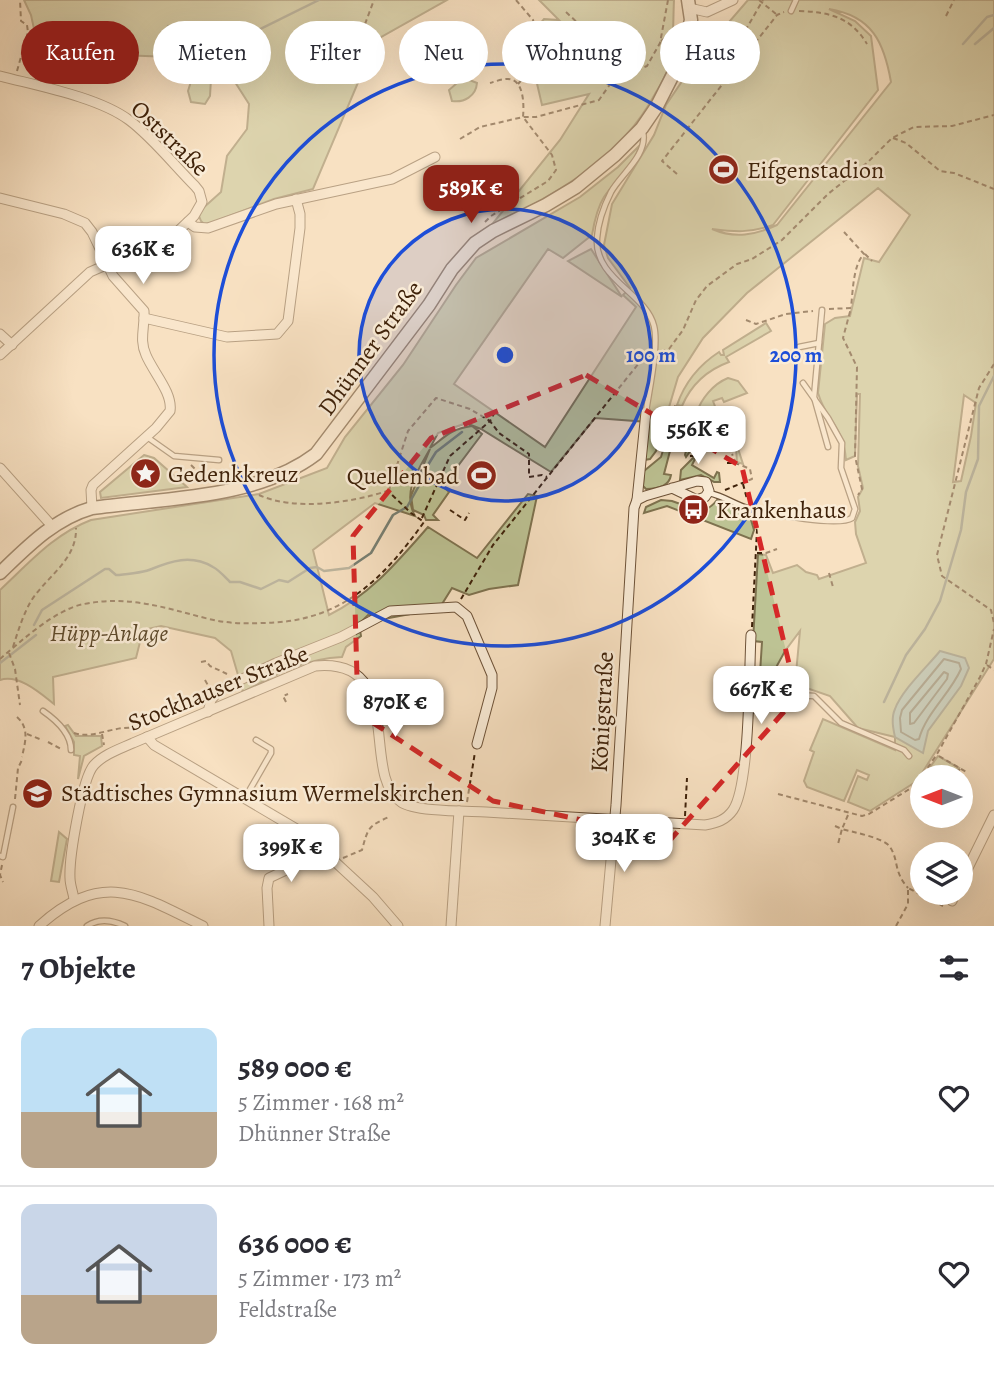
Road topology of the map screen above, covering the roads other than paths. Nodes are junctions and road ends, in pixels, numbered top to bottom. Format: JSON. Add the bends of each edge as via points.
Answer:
{"nodes":[{"id":1,"x":796,"y":0,"type":"edge"},
{"id":2,"x":728,"y":1,"type":"edge"},
{"id":3,"x":689,"y":4,"type":"edge"},
{"id":4,"x":791,"y":11,"type":"road end"},
{"id":5,"x":684,"y":21,"type":"edge"},
{"id":6,"x":0,"y":76,"type":"edge"},
{"id":7,"x":668,"y":84,"type":"edge"},
{"id":8,"x":642,"y":128,"type":"junction"},
{"id":9,"x":435,"y":157,"type":"dead end"},
{"id":10,"x":0,"y":198,"type":"edge"},
{"id":11,"x":296,"y":199,"type":"junction"},
{"id":12,"x":188,"y":222,"type":"junction"},
{"id":13,"x":106,"y":264,"type":"junction"},
{"id":14,"x":822,"y":310,"type":"road end"},
{"id":15,"x":144,"y":317,"type":"junction"},
{"id":16,"x":0,"y":334,"type":"edge"},
{"id":17,"x":819,"y":343,"type":"junction"},
{"id":18,"x":12,"y":345,"type":"junction"},
{"id":19,"x":799,"y":347,"type":"dead end"},
{"id":20,"x":0,"y":355,"type":"edge"},
{"id":21,"x":803,"y":383,"type":"dead end"},
{"id":22,"x":814,"y":397,"type":"junction"},
{"id":23,"x":646,"y":412,"type":"joint"},
{"id":24,"x":146,"y":437,"type":"junction"},
{"id":25,"x":828,"y":447,"type":"dead end"},
{"id":26,"x":219,"y":460,"type":"dead end"},
{"id":27,"x":0,"y":468,"type":"edge"},
{"id":28,"x":672,"y":488,"type":"junction"},
{"id":29,"x":709,"y":493,"type":"junction"},
{"id":30,"x":637,"y":500,"type":"junction"},
{"id":31,"x":92,"y":508,"type":"junction"},
{"id":32,"x":52,"y":526,"type":"junction"},
{"id":33,"x":0,"y":573,"type":"edge"},
{"id":34,"x":751,"y":635,"type":"road end"},
{"id":35,"x":43,"y":711,"type":"dead end"},
{"id":36,"x":208,"y":712,"type":"junction"},
{"id":37,"x":747,"y":712,"type":"junction"},
{"id":38,"x":144,"y":733,"type":"junction"},
{"id":39,"x":256,"y":740,"type":"dead end"},
{"id":40,"x":477,"y":744,"type":"road end"},
{"id":41,"x":70,"y":752,"type":"road end"},
{"id":42,"x":909,"y":756,"type":"dead end"},
{"id":43,"x":245,"y":798,"type":"junction"},
{"id":44,"x":14,"y":804,"type":"road end"},
{"id":45,"x":458,"y":811,"type":"junction"},
{"id":46,"x":994,"y":815,"type":"edge"},
{"id":47,"x":614,"y":819,"type":"junction"},
{"id":48,"x":321,"y":847,"type":"junction"},
{"id":49,"x":0,"y":856,"type":"edge"},
{"id":50,"x":973,"y":858,"type":"edge"},
{"id":51,"x":74,"y":900,"type":"junction"},
{"id":52,"x":39,"y":926,"type":"edge"},
{"id":53,"x":87,"y":926,"type":"edge"},
{"id":54,"x":125,"y":926,"type":"edge"},
{"id":55,"x":203,"y":926,"type":"edge"},
{"id":56,"x":269,"y":926,"type":"edge"},
{"id":57,"x":398,"y":926,"type":"edge"},
{"id":58,"x":451,"y":926,"type":"edge"},
{"id":59,"x":606,"y":926,"type":"edge"}],
"edges":[{"from":1,"to":4,"type":"lane"},
{"from":2,"to":3,"type":"street","via":[[707,12]]},
{"from":3,"to":5,"type":"main road"},
{"from":6,"to":12,"type":"street","name":"Oststraße","via":[[92,102],[132,121],[199,191],[201,206]]},
{"from":7,"to":8,"type":"main road","name":"Dhünner Straße"},
{"from":8,"to":23,"type":"lane","via":[[643,146],[602,212],[596,241],[616,281],[649,312],[655,327]]},
{"from":8,"to":31,"type":"main road","name":"Dhünner Straße","via":[[576,187],[475,243],[321,449],[292,471],[246,487]]},
{"from":9,"to":11,"type":"street","via":[[393,179]]},
{"from":10,"to":13,"type":"street","via":[[85,223]]},
{"from":11,"to":12,"type":"street","via":[[208,228]]},
{"from":11,"to":15,"type":"street","via":[[300,229],[288,321],[277,334],[227,337]]},
{"from":12,"to":13,"type":"street","via":[[161,242]]},
{"from":13,"to":15,"type":"street","via":[[142,307]]},
{"from":13,"to":18,"type":"street","via":[[90,272]]},
{"from":14,"to":17,"type":"lane"},
{"from":15,"to":24,"type":"street","via":[[144,348],[171,404],[168,414]]},
{"from":16,"to":18,"type":"street"},
{"from":17,"to":19,"type":"lane"},
{"from":17,"to":22,"type":"lane"},
{"from":18,"to":20,"type":"street"},
{"from":21,"to":22,"type":"lane"},
{"from":22,"to":25,"type":"lane"},
{"from":22,"to":29,"type":"lane","via":[[842,443],[841,468],[855,513],[851,519],[811,519],[750,509]]},
{"from":23,"to":30,"type":"street","name":"Königstraße"},
{"from":24,"to":26,"type":"lane","via":[[174,456]]},
{"from":24,"to":31,"type":"street","via":[[93,485]]},
{"from":27,"to":32,"type":"street"},
{"from":28,"to":29,"type":"street","via":[[698,499]]},
{"from":28,"to":29,"type":"street","via":[[702,481]]},
{"from":28,"to":30,"type":"street"},
{"from":30,"to":47,"type":"street","name":"Königstraße"},
{"from":31,"to":32,"type":"main road","name":"Dhünner Straße"},
{"from":32,"to":33,"type":"main road","name":"Dhünner Straße"},
{"from":34,"to":37,"type":"street","name":"Stockhauser Straße"},
{"from":35,"to":41,"type":"lane","via":[[60,725],[71,742]]},
{"from":36,"to":38,"type":"street","name":"Stockhauser Straße"},
{"from":36,"to":40,"type":"street","via":[[216,693],[390,611],[456,607],[467,616],[492,675]]},
{"from":36,"to":45,"type":"street","name":"Stockhauser Straße","via":[[309,668],[347,669],[365,683],[371,696],[393,794],[411,807]]},
{"from":37,"to":42,"type":"lane","via":[[796,695],[814,695],[841,723]]},
{"from":37,"to":47,"type":"street","name":"Stockhauser Straße","via":[[743,784],[726,818],[716,823]]},
{"from":38,"to":43,"type":"street","via":[[154,745]]},
{"from":38,"to":51,"type":"street","name":"Stockhauser Straße","via":[[106,756],[89,773],[71,859]]},
{"from":39,"to":43,"type":"lane","via":[[271,753]]},
{"from":43,"to":48,"type":"street"},
{"from":44,"to":49,"type":"lane"},
{"from":45,"to":47,"type":"street","name":"Stockhauser Straße"},
{"from":45,"to":58,"type":"street"},
{"from":46,"to":50,"type":"street"},
{"from":47,"to":59,"type":"street","name":"Königstraße"},
{"from":48,"to":56,"type":"street","via":[[301,863],[269,878]]},
{"from":48,"to":57,"type":"street"},
{"from":51,"to":52,"type":"street"},
{"from":51,"to":55,"type":"street","via":[[108,892],[130,893]]},
{"from":53,"to":54,"type":"lane","via":[[108,920]]}]}
